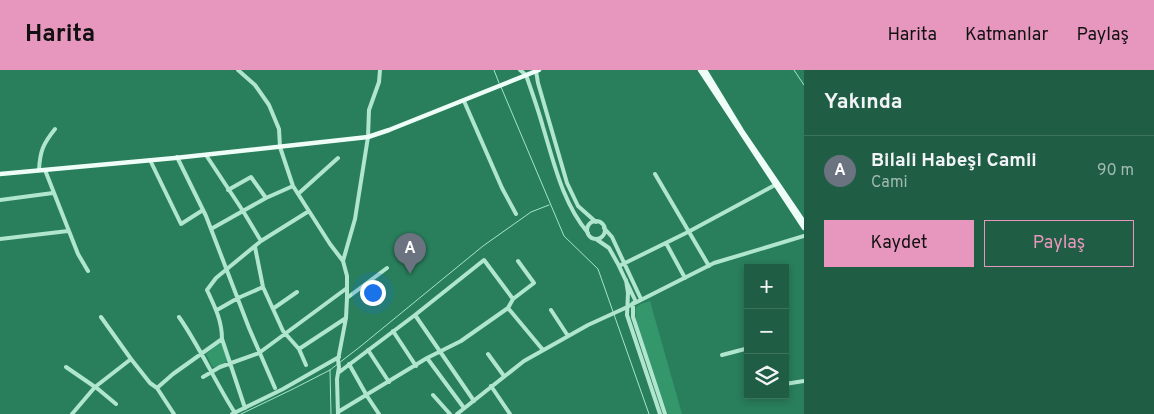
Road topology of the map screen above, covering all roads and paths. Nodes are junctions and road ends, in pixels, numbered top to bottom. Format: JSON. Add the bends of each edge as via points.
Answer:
{"nodes":[{"id":1,"x":238,"y":70,"type":"edge"},
{"id":2,"x":380,"y":70,"type":"edge"},
{"id":3,"x":520,"y":70,"type":"edge"},
{"id":4,"x":538,"y":70,"type":"edge"},
{"id":5,"x":700,"y":70,"type":"edge"},
{"id":6,"x":706,"y":70,"type":"edge"},
{"id":7,"x":526,"y":75,"type":"junction"},
{"id":8,"x":464,"y":101,"type":"junction"},
{"id":9,"x":55,"y":129,"type":"dead end"},
{"id":10,"x":368,"y":137,"type":"junction"},
{"id":11,"x":280,"y":147,"type":"junction"},
{"id":12,"x":206,"y":155,"type":"junction"},
{"id":13,"x":178,"y":158,"type":"junction"},
{"id":14,"x":338,"y":158,"type":"dead end"},
{"id":15,"x":150,"y":160,"type":"junction"},
{"id":16,"x":42,"y":170,"type":"junction"},
{"id":17,"x":0,"y":174,"type":"edge"},
{"id":18,"x":655,"y":174,"type":"dead end"},
{"id":19,"x":775,"y":185,"type":"junction"},
{"id":20,"x":293,"y":186,"type":"junction"},
{"id":21,"x":228,"y":190,"type":"junction"},
{"id":22,"x":53,"y":193,"type":"junction"},
{"id":23,"x":298,"y":194,"type":"junction"},
{"id":24,"x":266,"y":198,"type":"junction"},
{"id":25,"x":0,"y":200,"type":"edge"},
{"id":26,"x":203,"y":210,"type":"junction"},
{"id":27,"x":243,"y":211,"type":"junction"},
{"id":28,"x":309,"y":211,"type":"junction"},
{"id":29,"x":516,"y":214,"type":"dead end"},
{"id":30,"x":596,"y":222,"type":"junction"},
{"id":31,"x":804,"y":222,"type":"edge"},
{"id":32,"x":604,"y":228,"type":"junction"},
{"id":33,"x":804,"y":228,"type":"edge"},
{"id":34,"x":211,"y":229,"type":"junction"},
{"id":35,"x":68,"y":231,"type":"junction"},
{"id":36,"x":688,"y":232,"type":"junction"},
{"id":37,"x":588,"y":233,"type":"junction"},
{"id":38,"x":804,"y":236,"type":"edge"},
{"id":39,"x":0,"y":239,"type":"edge"},
{"id":40,"x":596,"y":239,"type":"junction"},
{"id":41,"x":260,"y":241,"type":"junction"},
{"id":42,"x":666,"y":243,"type":"junction"},
{"id":43,"x":255,"y":247,"type":"junction"},
{"id":44,"x":343,"y":261,"type":"junction"},
{"id":45,"x":518,"y":261,"type":"dead end"},
{"id":46,"x":625,"y":263,"type":"junction"},
{"id":47,"x":619,"y":266,"type":"junction"},
{"id":48,"x":709,"y":266,"type":"junction"},
{"id":49,"x":387,"y":268,"type":"dead end"},
{"id":50,"x":226,"y":269,"type":"junction"},
{"id":51,"x":88,"y":271,"type":"dead end"},
{"id":52,"x":685,"y":278,"type":"junction"},
{"id":53,"x":626,"y":280,"type":"junction"},
{"id":54,"x":263,"y":287,"type":"junction"},
{"id":55,"x":347,"y":288,"type":"junction"},
{"id":56,"x":297,"y":292,"type":"dead end"},
{"id":57,"x":238,"y":298,"type":"junction"},
{"id":58,"x":347,"y":298,"type":"junction"},
{"id":59,"x":513,"y":299,"type":"junction"},
{"id":60,"x":641,"y":299,"type":"junction"},
{"id":61,"x":635,"y":302,"type":"junction"},
{"id":62,"x":627,"y":306,"type":"junction"},
{"id":63,"x":274,"y":308,"type":"junction"},
{"id":64,"x":508,"y":308,"type":"junction"},
{"id":65,"x":217,"y":310,"type":"junction"},
{"id":66,"x":551,"y":310,"type":"dead end"},
{"id":67,"x":415,"y":315,"type":"junction"},
{"id":68,"x":101,"y":317,"type":"dead end"},
{"id":69,"x":179,"y":317,"type":"dead end"},
{"id":70,"x":346,"y":318,"type":"junction"},
{"id":71,"x":393,"y":331,"type":"junction"},
{"id":72,"x":284,"y":333,"type":"junction"},
{"id":73,"x":568,"y":336,"type":"junction"},
{"id":74,"x":222,"y":339,"type":"junction"},
{"id":75,"x":299,"y":349,"type":"junction"},
{"id":76,"x":744,"y":349,"type":"edge"},
{"id":77,"x":368,"y":350,"type":"junction"},
{"id":78,"x":543,"y":350,"type":"junction"},
{"id":79,"x":440,"y":351,"type":"junction"},
{"id":80,"x":260,"y":352,"type":"junction"},
{"id":81,"x":202,"y":353,"type":"junction"},
{"id":82,"x":488,"y":354,"type":"dead end"},
{"id":83,"x":722,"y":355,"type":"dead end"},
{"id":84,"x":338,"y":358,"type":"junction"},
{"id":85,"x":428,"y":358,"type":"junction"},
{"id":86,"x":131,"y":359,"type":"junction"},
{"id":87,"x":230,"y":362,"type":"junction"},
{"id":88,"x":349,"y":364,"type":"junction"},
{"id":89,"x":306,"y":365,"type":"dead end"},
{"id":90,"x":416,"y":366,"type":"junction"},
{"id":91,"x":66,"y":367,"type":"dead end"},
{"id":92,"x":212,"y":371,"type":"junction"},
{"id":93,"x":338,"y":373,"type":"junction"},
{"id":94,"x":504,"y":376,"type":"junction"},
{"id":95,"x":203,"y":377,"type":"dead end"},
{"id":96,"x":804,"y":381,"type":"edge"},
{"id":97,"x":389,"y":382,"type":"junction"},
{"id":98,"x":789,"y":383,"type":"edge"},
{"id":99,"x":491,"y":386,"type":"junction"},
{"id":100,"x":95,"y":387,"type":"junction"},
{"id":101,"x":157,"y":388,"type":"junction"},
{"id":102,"x":275,"y":388,"type":"dead end"},
{"id":103,"x":433,"y":395,"type":"dead end"},
{"id":104,"x":367,"y":396,"type":"junction"},
{"id":105,"x":474,"y":401,"type":"junction"},
{"id":106,"x":116,"y":404,"type":"dead end"},
{"id":107,"x":245,"y":408,"type":"junction"},
{"id":108,"x":464,"y":408,"type":"junction"},
{"id":109,"x":234,"y":413,"type":"edge"},
{"id":110,"x":338,"y":413,"type":"edge"},
{"id":111,"x":72,"y":414,"type":"edge"},
{"id":112,"x":174,"y":414,"type":"edge"},
{"id":113,"x":380,"y":414,"type":"edge"},
{"id":114,"x":450,"y":414,"type":"edge"},
{"id":115,"x":457,"y":414,"type":"edge"},
{"id":116,"x":510,"y":414,"type":"edge"},
{"id":117,"x":660,"y":414,"type":"edge"},
{"id":118,"x":666,"y":414,"type":"edge"}],
"edges":[{"from":1,"to":11,"type":"street","via":[[255,85],[269,105],[279,129]]},
{"from":2,"to":10,"type":"street","via":[[369,110]]},
{"from":3,"to":7,"type":"street"},
{"from":4,"to":7,"type":"main road"},
{"from":4,"to":30,"type":"street","via":[[538,83],[567,183],[578,206]]},
{"from":5,"to":19,"type":"main road"},
{"from":6,"to":31,"type":"main road"},
{"from":7,"to":8,"type":"main road"},
{"from":7,"to":37,"type":"street","via":[[559,178],[572,209]]},
{"from":8,"to":10,"type":"main road"},
{"from":8,"to":29,"type":"street"},
{"from":9,"to":16,"type":"street","via":[[40,152]]},
{"from":10,"to":11,"type":"main road"},
{"from":10,"to":44,"type":"street","via":[[355,219]]},
{"from":11,"to":12,"type":"main road"},
{"from":11,"to":20,"type":"street"},
{"from":12,"to":13,"type":"main road"},
{"from":12,"to":21,"type":"street"},
{"from":13,"to":15,"type":"main road"},
{"from":13,"to":26,"type":"street"},
{"from":14,"to":23,"type":"street"},
{"from":15,"to":16,"type":"main road"},
{"from":15,"to":26,"type":"street","via":[[181,224]]},
{"from":16,"to":17,"type":"main road"},
{"from":16,"to":22,"type":"street"},
{"from":18,"to":36,"type":"street"},
{"from":19,"to":33,"type":"main road"},
{"from":19,"to":36,"type":"street"},
{"from":20,"to":23,"type":"street"},
{"from":20,"to":24,"type":"street"},
{"from":21,"to":24,"type":"street","via":[[251,177]]},
{"from":21,"to":27,"type":"street"},
{"from":22,"to":25,"type":"street"},
{"from":22,"to":35,"type":"street"},
{"from":23,"to":28,"type":"street"},
{"from":24,"to":27,"type":"street"},
{"from":26,"to":34,"type":"street"},
{"from":27,"to":34,"type":"street"},
{"from":27,"to":41,"type":"street"},
{"from":28,"to":41,"type":"street"},
{"from":28,"to":44,"type":"street"},
{"from":30,"to":32,"type":"street"},
{"from":30,"to":37,"type":"street","via":[[588,226]]},
{"from":32,"to":40,"type":"street","via":[[604,234]]},
{"from":32,"to":46,"type":"street"},
{"from":34,"to":50,"type":"street"},
{"from":35,"to":39,"type":"street"},
{"from":35,"to":51,"type":"street"},
{"from":36,"to":42,"type":"street"},
{"from":36,"to":48,"type":"street"},
{"from":37,"to":40,"type":"street"},
{"from":38,"to":48,"type":"street"},
{"from":40,"to":47,"type":"street","via":[[608,248]]},
{"from":41,"to":43,"type":"street"},
{"from":42,"to":46,"type":"street"},
{"from":42,"to":52,"type":"street"},
{"from":43,"to":50,"type":"street"},
{"from":43,"to":54,"type":"street"},
{"from":44,"to":55,"type":"street"},
{"from":45,"to":59,"type":"street","via":[[534,282]]},
{"from":46,"to":47,"type":"street"},
{"from":46,"to":60,"type":"street"},
{"from":47,"to":53,"type":"street"},
{"from":48,"to":52,"type":"street"},
{"from":49,"to":58,"type":"street"},
{"from":50,"to":57,"type":"street"},
{"from":50,"to":65,"type":"street","via":[[208,290]]},
{"from":52,"to":60,"type":"street"},
{"from":53,"to":61,"type":"street"},
{"from":53,"to":62,"type":"street"},
{"from":54,"to":57,"type":"street"},
{"from":54,"to":63,"type":"street"},
{"from":55,"to":58,"type":"street"},
{"from":55,"to":72,"type":"street"},
{"from":56,"to":63,"type":"street"},
{"from":57,"to":65,"type":"street"},
{"from":57,"to":80,"type":"street"},
{"from":58,"to":70,"type":"street"},
{"from":59,"to":64,"type":"street"},
{"from":59,"to":67,"type":"street","via":[[484,260]]},
{"from":60,"to":61,"type":"street"},
{"from":61,"to":62,"type":"street"},
{"from":61,"to":118,"type":"street","via":[[633,317]]},
{"from":62,"to":73,"type":"street"},
{"from":62,"to":117,"type":"street","via":[[627,315]]},
{"from":63,"to":72,"type":"street"},
{"from":64,"to":78,"type":"street"},
{"from":64,"to":79,"type":"street","via":[[461,341]]},
{"from":65,"to":74,"type":"street"},
{"from":66,"to":73,"type":"street"},
{"from":67,"to":71,"type":"street"},
{"from":67,"to":79,"type":"street"},
{"from":68,"to":86,"type":"street"},
{"from":69,"to":81,"type":"street"},
{"from":70,"to":75,"type":"street"},
{"from":70,"to":84,"type":"street"},
{"from":71,"to":77,"type":"street"},
{"from":71,"to":90,"type":"street"},
{"from":72,"to":75,"type":"street"},
{"from":72,"to":80,"type":"street"},
{"from":73,"to":78,"type":"street"},
{"from":74,"to":81,"type":"street"},
{"from":74,"to":87,"type":"street"},
{"from":75,"to":89,"type":"street"},
{"from":76,"to":83,"type":"street"},
{"from":77,"to":88,"type":"street"},
{"from":77,"to":97,"type":"street"},
{"from":78,"to":94,"type":"street"},
{"from":79,"to":85,"type":"street"},
{"from":79,"to":105,"type":"street"},
{"from":80,"to":87,"type":"street"},
{"from":80,"to":102,"type":"street"},
{"from":81,"to":92,"type":"street"},
{"from":81,"to":101,"type":"street"},
{"from":82,"to":94,"type":"street"},
{"from":84,"to":93,"type":"street"},
{"from":84,"to":107,"type":"street"},
{"from":85,"to":90,"type":"street"},
{"from":85,"to":108,"type":"street"},
{"from":86,"to":100,"type":"street"},
{"from":86,"to":101,"type":"street"},
{"from":87,"to":92,"type":"street"},
{"from":87,"to":107,"type":"street"},
{"from":88,"to":93,"type":"street"},
{"from":88,"to":104,"type":"street"},
{"from":90,"to":97,"type":"street"},
{"from":91,"to":100,"type":"street"},
{"from":92,"to":95,"type":"street"},
{"from":92,"to":109,"type":"street"},
{"from":93,"to":110,"type":"street"},
{"from":94,"to":99,"type":"street"},
{"from":96,"to":98,"type":"street"},
{"from":97,"to":104,"type":"street"},
{"from":99,"to":105,"type":"street"},
{"from":99,"to":116,"type":"street"},
{"from":100,"to":106,"type":"street"},
{"from":100,"to":111,"type":"street"},
{"from":101,"to":112,"type":"street"},
{"from":103,"to":114,"type":"street"},
{"from":104,"to":110,"type":"street"},
{"from":104,"to":113,"type":"street"},
{"from":105,"to":108,"type":"street"},
{"from":107,"to":109,"type":"street"},
{"from":108,"to":115,"type":"street"}]}
